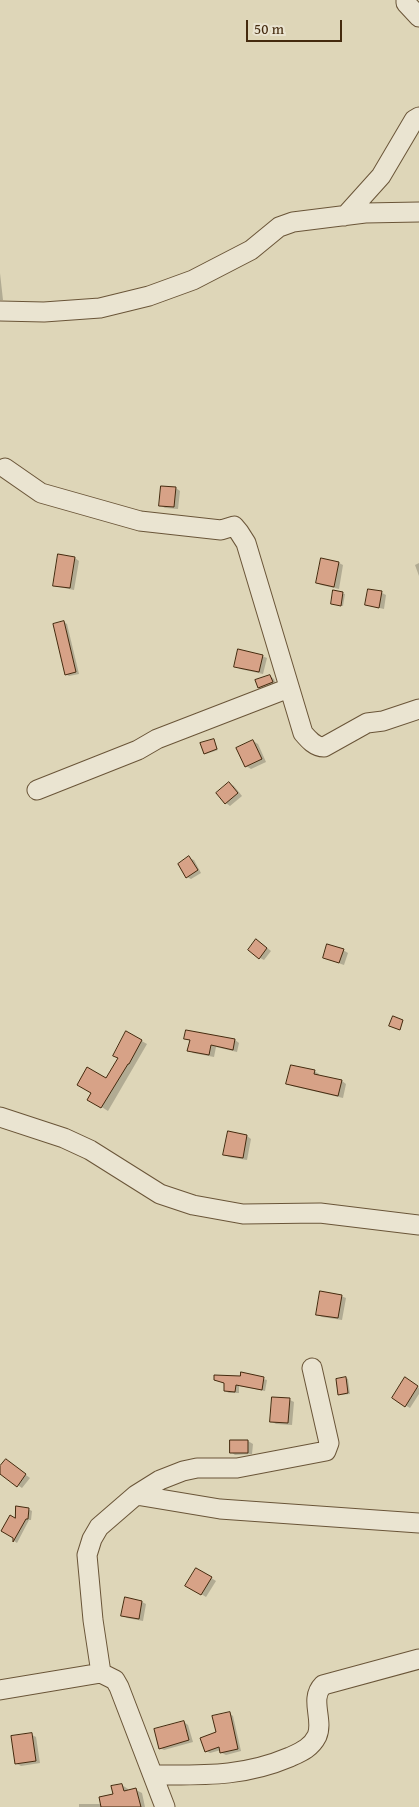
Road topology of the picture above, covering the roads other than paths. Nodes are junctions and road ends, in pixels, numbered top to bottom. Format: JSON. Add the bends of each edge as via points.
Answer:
{"nodes":[{"id":1,"x":406,"y":0,"type":"edge"},
{"id":2,"x":419,"y":17,"type":"edge"},
{"id":3,"x":419,"y":117,"type":"edge"},
{"id":4,"x":419,"y":212,"type":"edge"},
{"id":5,"x":345,"y":216,"type":"junction"},
{"id":6,"x":0,"y":311,"type":"edge"},
{"id":7,"x":5,"y":468,"type":"dead end"},
{"id":8,"x":289,"y":688,"type":"junction"},
{"id":9,"x":419,"y":709,"type":"edge"},
{"id":10,"x":37,"y":790,"type":"dead end"},
{"id":11,"x":0,"y":1117,"type":"edge"},
{"id":12,"x":419,"y":1225,"type":"edge"},
{"id":13,"x":312,"y":1368,"type":"dead end"},
{"id":14,"x":136,"y":1494,"type":"junction"},
{"id":15,"x":419,"y":1523,"type":"edge"},
{"id":16,"x":419,"y":1659,"type":"edge"},
{"id":17,"x":101,"y":1673,"type":"junction"},
{"id":18,"x":0,"y":1690,"type":"edge"},
{"id":19,"x":154,"y":1775,"type":"junction"},
{"id":20,"x":165,"y":1807,"type":"edge"}],
"edges":[{"from":1,"to":2,"type":"street"},
{"from":3,"to":5,"type":"street","via":[[414,120],[381,176]]},
{"from":4,"to":5,"type":"street"},
{"from":5,"to":6,"type":"street","via":[[293,222],[279,227],[251,250],[226,264],[149,296],[100,308]]},
{"from":7,"to":8,"type":"street","via":[[41,493],[140,521],[221,530],[234,526],[246,543]]},
{"from":8,"to":9,"type":"street","via":[[303,733],[320,747],[367,723]]},
{"from":8,"to":10,"type":"street"},
{"from":11,"to":12,"type":"street","via":[[64,1138],[90,1150],[160,1194],[192,1205],[244,1214],[320,1213]]},
{"from":13,"to":14,"type":"street","via":[[329,1443],[326,1451],[237,1468],[197,1468],[160,1480]]},
{"from":14,"to":15,"type":"street","via":[[220,1509]]},
{"from":14,"to":17,"type":"street","via":[[99,1527],[87,1555]]},
{"from":16,"to":19,"type":"street","via":[[323,1685],[316,1696],[317,1735],[303,1751],[255,1770]]},
{"from":17,"to":18,"type":"street"},
{"from":17,"to":19,"type":"street","via":[[115,1680],[119,1687]]},
{"from":19,"to":20,"type":"street"}]}
